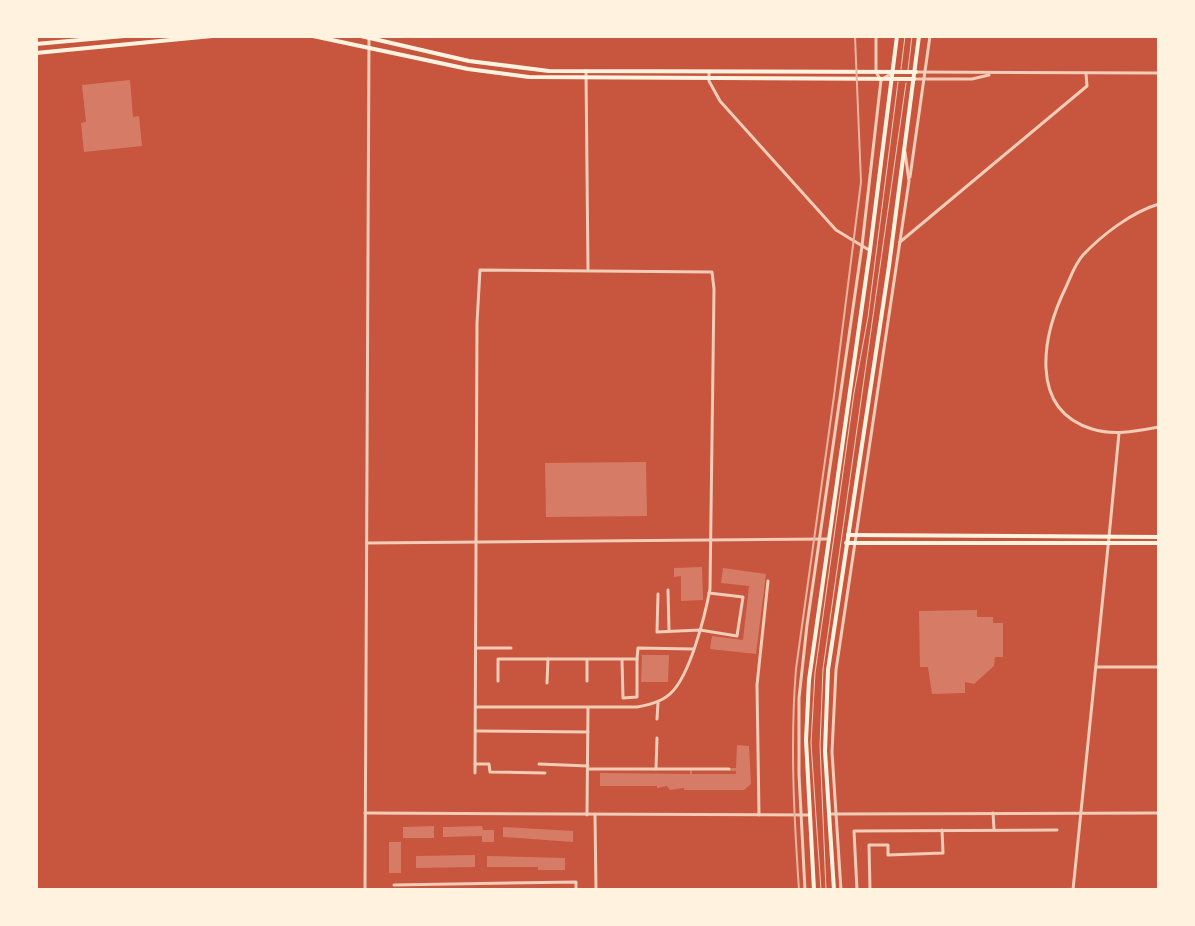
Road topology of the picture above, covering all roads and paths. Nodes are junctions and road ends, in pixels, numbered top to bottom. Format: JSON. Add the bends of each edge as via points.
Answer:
{"nodes":[{"id":1,"x":124,"y":36,"type":"edge"},
{"id":2,"x":212,"y":36,"type":"edge"},
{"id":3,"x":313,"y":36,"type":"edge"},
{"id":4,"x":361,"y":36,"type":"edge"},
{"id":5,"x":876,"y":36,"type":"edge"},
{"id":6,"x":897,"y":36,"type":"edge"},
{"id":7,"x":905,"y":36,"type":"edge"},
{"id":8,"x":912,"y":36,"type":"edge"},
{"id":9,"x":919,"y":36,"type":"edge"},
{"id":10,"x":930,"y":36,"type":"edge"},
{"id":11,"x":369,"y":38,"type":"junction"},
{"id":12,"x":36,"y":44,"type":"edge"},
{"id":13,"x":369,"y":47,"type":"junction"},
{"id":14,"x":36,"y":53,"type":"edge"},
{"id":15,"x":586,"y":71,"type":"junction"},
{"id":16,"x":709,"y":72,"type":"junction"},
{"id":17,"x":876,"y":72,"type":"junction"},
{"id":18,"x":893,"y":72,"type":"junction"},
{"id":19,"x":900,"y":72,"type":"junction"},
{"id":20,"x":927,"y":73,"type":"junction"},
{"id":21,"x":1159,"y":73,"type":"edge"},
{"id":22,"x":1086,"y":74,"type":"junction"},
{"id":23,"x":993,"y":75,"type":"junction"},
{"id":24,"x":908,"y":76,"type":"junction"},
{"id":25,"x":915,"y":76,"type":"junction"},
{"id":26,"x":586,"y":79,"type":"junction"},
{"id":27,"x":899,"y":79,"type":"junction"},
{"id":28,"x":926,"y":79,"type":"junction"},
{"id":29,"x":709,"y":80,"type":"junction"},
{"id":30,"x":881,"y":80,"type":"junction"},
{"id":31,"x":892,"y":80,"type":"junction"},
{"id":32,"x":904,"y":148,"type":"junction"},
{"id":33,"x":909,"y":181,"type":"junction"},
{"id":34,"x":1159,"y":204,"type":"edge"},
{"id":35,"x":900,"y":242,"type":"junction"},
{"id":36,"x":862,"y":246,"type":"junction"},
{"id":37,"x":870,"y":250,"type":"junction"},
{"id":38,"x":588,"y":269,"type":"junction"},
{"id":39,"x":1159,"y":427,"type":"edge"},
{"id":40,"x":1119,"y":433,"type":"junction"},
{"id":41,"x":848,"y":535,"type":"junction"},
{"id":42,"x":855,"y":535,"type":"junction"},
{"id":43,"x":1159,"y":537,"type":"edge"},
{"id":44,"x":821,"y":538,"type":"junction"},
{"id":45,"x":829,"y":539,"type":"junction"},
{"id":46,"x":712,"y":540,"type":"junction"},
{"id":47,"x":1109,"y":540,"type":"junction"},
{"id":48,"x":477,"y":542,"type":"junction"},
{"id":49,"x":854,"y":542,"type":"junction"},
{"id":50,"x":367,"y":543,"type":"junction"},
{"id":51,"x":846,"y":543,"type":"junction"},
{"id":52,"x":1159,"y":543,"type":"edge"},
{"id":53,"x":768,"y":581,"type":"dead end"},
{"id":54,"x":668,"y":590,"type":"dead end"},
{"id":55,"x":709,"y":593,"type":"junction"},
{"id":56,"x":658,"y":594,"type":"dead end"},
{"id":57,"x":700,"y":630,"type":"junction"},
{"id":58,"x":669,"y":631,"type":"junction"},
{"id":59,"x":476,"y":648,"type":"junction"},
{"id":60,"x":511,"y":648,"type":"dead end"},
{"id":61,"x":693,"y":649,"type":"junction"},
{"id":62,"x":548,"y":659,"type":"junction"},
{"id":63,"x":637,"y":659,"type":"junction"},
{"id":64,"x":587,"y":660,"type":"junction"},
{"id":65,"x":622,"y":660,"type":"junction"},
{"id":66,"x":1096,"y":667,"type":"junction"},
{"id":67,"x":1159,"y":667,"type":"edge"},
{"id":68,"x":498,"y":681,"type":"dead end"},
{"id":69,"x":587,"y":681,"type":"dead end"},
{"id":70,"x":547,"y":683,"type":"dead end"},
{"id":71,"x":658,"y":701,"type":"junction"},
{"id":72,"x":476,"y":707,"type":"junction"},
{"id":73,"x":588,"y":708,"type":"junction"},
{"id":74,"x":657,"y":719,"type":"dead end"},
{"id":75,"x":476,"y":731,"type":"junction"},
{"id":76,"x":588,"y":732,"type":"junction"},
{"id":77,"x":657,"y":738,"type":"dead end"},
{"id":78,"x":475,"y":764,"type":"junction"},
{"id":79,"x":539,"y":764,"type":"dead end"},
{"id":80,"x":588,"y":767,"type":"junction"},
{"id":81,"x":656,"y":769,"type":"junction"},
{"id":82,"x":729,"y":769,"type":"dead end"},
{"id":83,"x":475,"y":773,"type":"dead end"},
{"id":84,"x":545,"y":773,"type":"dead end"},
{"id":85,"x":1081,"y":812,"type":"junction"},
{"id":86,"x":365,"y":813,"type":"junction"},
{"id":87,"x":993,"y":813,"type":"junction"},
{"id":88,"x":1159,"y":813,"type":"edge"},
{"id":89,"x":829,"y":814,"type":"junction"},
{"id":90,"x":835,"y":814,"type":"junction"},
{"id":91,"x":587,"y":815,"type":"junction"},
{"id":92,"x":595,"y":815,"type":"junction"},
{"id":93,"x":759,"y":815,"type":"junction"},
{"id":94,"x":801,"y":815,"type":"junction"},
{"id":95,"x":810,"y":815,"type":"junction"},
{"id":96,"x":942,"y":830,"type":"junction"},
{"id":97,"x":994,"y":830,"type":"junction"},
{"id":98,"x":1057,"y":830,"type":"dead end"},
{"id":99,"x":394,"y":885,"type":"dead end"},
{"id":100,"x":365,"y":890,"type":"edge"},
{"id":101,"x":576,"y":890,"type":"edge"},
{"id":102,"x":596,"y":890,"type":"edge"},
{"id":103,"x":805,"y":890,"type":"edge"},
{"id":104,"x":814,"y":890,"type":"edge"},
{"id":105,"x":821,"y":890,"type":"edge"},
{"id":106,"x":826,"y":890,"type":"edge"},
{"id":107,"x":834,"y":890,"type":"edge"},
{"id":108,"x":841,"y":890,"type":"edge"},
{"id":109,"x":857,"y":890,"type":"edge"},
{"id":110,"x":870,"y":890,"type":"edge"},
{"id":111,"x":1073,"y":890,"type":"edge"}],
"edges":[{"from":1,"to":12,"type":"main road"},
{"from":2,"to":14,"type":"main road"},
{"from":3,"to":13,"type":"main road"},
{"from":4,"to":11,"type":"main road"},
{"from":5,"to":17,"type":"street"},
{"from":6,"to":18,"type":"main road"},
{"from":7,"to":19,"type":"lane"},
{"from":8,"to":24,"type":"lane"},
{"from":9,"to":25,"type":"main road"},
{"from":10,"to":20,"type":"street"},
{"from":11,"to":13,"type":"street"},
{"from":11,"to":15,"type":"main road","via":[[508,67]]},
{"from":13,"to":26,"type":"main road","via":[[488,72]]},
{"from":13,"to":50,"type":"street"},
{"from":15,"to":16,"type":"main road"},
{"from":15,"to":26,"type":"street"},
{"from":16,"to":17,"type":"main road"},
{"from":16,"to":29,"type":"street"},
{"from":17,"to":18,"type":"main road"},
{"from":17,"to":30,"type":"street"},
{"from":18,"to":19,"type":"main road"},
{"from":18,"to":30,"type":"street"},
{"from":18,"to":31,"type":"main road"},
{"from":19,"to":24,"type":"main road"},
{"from":19,"to":27,"type":"lane"},
{"from":20,"to":23,"type":"street"},
{"from":20,"to":25,"type":"street"},
{"from":20,"to":28,"type":"street"},
{"from":21,"to":22,"type":"street"},
{"from":22,"to":23,"type":"street"},
{"from":22,"to":35,"type":"street","via":[[1087,86]]},
{"from":23,"to":28,"type":"street"},
{"from":24,"to":25,"type":"main road"},
{"from":24,"to":27,"type":"main road"},
{"from":24,"to":106,"type":"lane","via":[[823,669],[820,745]]},
{"from":25,"to":28,"type":"street"},
{"from":25,"to":32,"type":"main road"},
{"from":26,"to":29,"type":"main road"},
{"from":26,"to":38,"type":"street"},
{"from":27,"to":31,"type":"main road"},
{"from":27,"to":105,"type":"lane","via":[[812,697]]},
{"from":28,"to":33,"type":"street"},
{"from":29,"to":30,"type":"main road"},
{"from":29,"to":36,"type":"street","via":[[720,101],[836,230]]},
{"from":30,"to":31,"type":"main road"},
{"from":30,"to":36,"type":"street"},
{"from":31,"to":37,"type":"main road"},
{"from":32,"to":33,"type":"street"},
{"from":32,"to":41,"type":"main road"},
{"from":33,"to":35,"type":"street"},
{"from":34,"to":40,"type":"street","via":[[1108,233],[1084,254],[1048,331],[1045,371],[1067,417],[1092,429]]},
{"from":35,"to":42,"type":"street"},
{"from":36,"to":37,"type":"street"},
{"from":36,"to":44,"type":"street"},
{"from":37,"to":45,"type":"main road"},
{"from":38,"to":46,"type":"street","via":[[712,272]]},
{"from":38,"to":48,"type":"street","via":[[480,270]]},
{"from":39,"to":40,"type":"street"},
{"from":40,"to":47,"type":"street"},
{"from":41,"to":42,"type":"main road"},
{"from":41,"to":51,"type":"main road"},
{"from":42,"to":47,"type":"main road"},
{"from":42,"to":49,"type":"street"},
{"from":43,"to":47,"type":"main road"},
{"from":44,"to":45,"type":"street"},
{"from":44,"to":46,"type":"street"},
{"from":44,"to":94,"type":"street","via":[[799,698]]},
{"from":45,"to":95,"type":"main road","via":[[808,695]]},
{"from":46,"to":48,"type":"street"},
{"from":46,"to":55,"type":"street"},
{"from":47,"to":49,"type":"main road"},
{"from":47,"to":52,"type":"main road"},
{"from":47,"to":66,"type":"street"},
{"from":48,"to":50,"type":"street"},
{"from":48,"to":59,"type":"street"},
{"from":49,"to":51,"type":"main road"},
{"from":49,"to":90,"type":"street","via":[[836,670]]},
{"from":50,"to":86,"type":"street"},
{"from":51,"to":89,"type":"main road","via":[[826,698]]},
{"from":53,"to":93,"type":"street","via":[[757,685]]},
{"from":54,"to":58,"type":"street"},
{"from":55,"to":57,"type":"street"},
{"from":55,"to":57,"type":"street","via":[[743,597],[737,636]]},
{"from":56,"to":58,"type":"street","via":[[657,632]]},
{"from":57,"to":58,"type":"street"},
{"from":57,"to":61,"type":"street"},
{"from":59,"to":60,"type":"street"},
{"from":59,"to":72,"type":"street"},
{"from":61,"to":63,"type":"street","via":[[638,648]]},
{"from":61,"to":71,"type":"street","via":[[682,678]]},
{"from":62,"to":64,"type":"street"},
{"from":62,"to":68,"type":"street","via":[[498,659]]},
{"from":62,"to":70,"type":"street"},
{"from":63,"to":65,"type":"street"},
{"from":63,"to":65,"type":"street","via":[[637,697],[623,698]]},
{"from":64,"to":65,"type":"street"},
{"from":64,"to":69,"type":"street"},
{"from":66,"to":67,"type":"street"},
{"from":66,"to":85,"type":"street"},
{"from":71,"to":73,"type":"street"},
{"from":71,"to":74,"type":"street"},
{"from":72,"to":73,"type":"street"},
{"from":72,"to":75,"type":"street"},
{"from":73,"to":76,"type":"street"},
{"from":75,"to":76,"type":"street"},
{"from":75,"to":78,"type":"street"},
{"from":76,"to":80,"type":"street"},
{"from":77,"to":81,"type":"street"},
{"from":78,"to":83,"type":"street"},
{"from":78,"to":84,"type":"street","via":[[489,764],[490,772]]},
{"from":79,"to":80,"type":"street"},
{"from":80,"to":81,"type":"street"},
{"from":80,"to":91,"type":"street"},
{"from":81,"to":82,"type":"street"},
{"from":85,"to":87,"type":"street"},
{"from":85,"to":88,"type":"street"},
{"from":85,"to":111,"type":"street"},
{"from":86,"to":91,"type":"street"},
{"from":86,"to":100,"type":"street"},
{"from":87,"to":90,"type":"street"},
{"from":87,"to":97,"type":"street"},
{"from":89,"to":90,"type":"street"},
{"from":89,"to":107,"type":"main road"},
{"from":90,"to":108,"type":"street"},
{"from":91,"to":92,"type":"street"},
{"from":92,"to":93,"type":"street"},
{"from":92,"to":102,"type":"street"},
{"from":93,"to":94,"type":"street"},
{"from":94,"to":95,"type":"street"},
{"from":94,"to":103,"type":"street"},
{"from":95,"to":104,"type":"main road"},
{"from":96,"to":97,"type":"street"},
{"from":96,"to":109,"type":"street","via":[[854,831]]},
{"from":96,"to":110,"type":"street","via":[[943,853],[888,855],[888,845],[869,845]]},
{"from":97,"to":98,"type":"street"},
{"from":99,"to":101,"type":"street","via":[[576,882]]}]}
